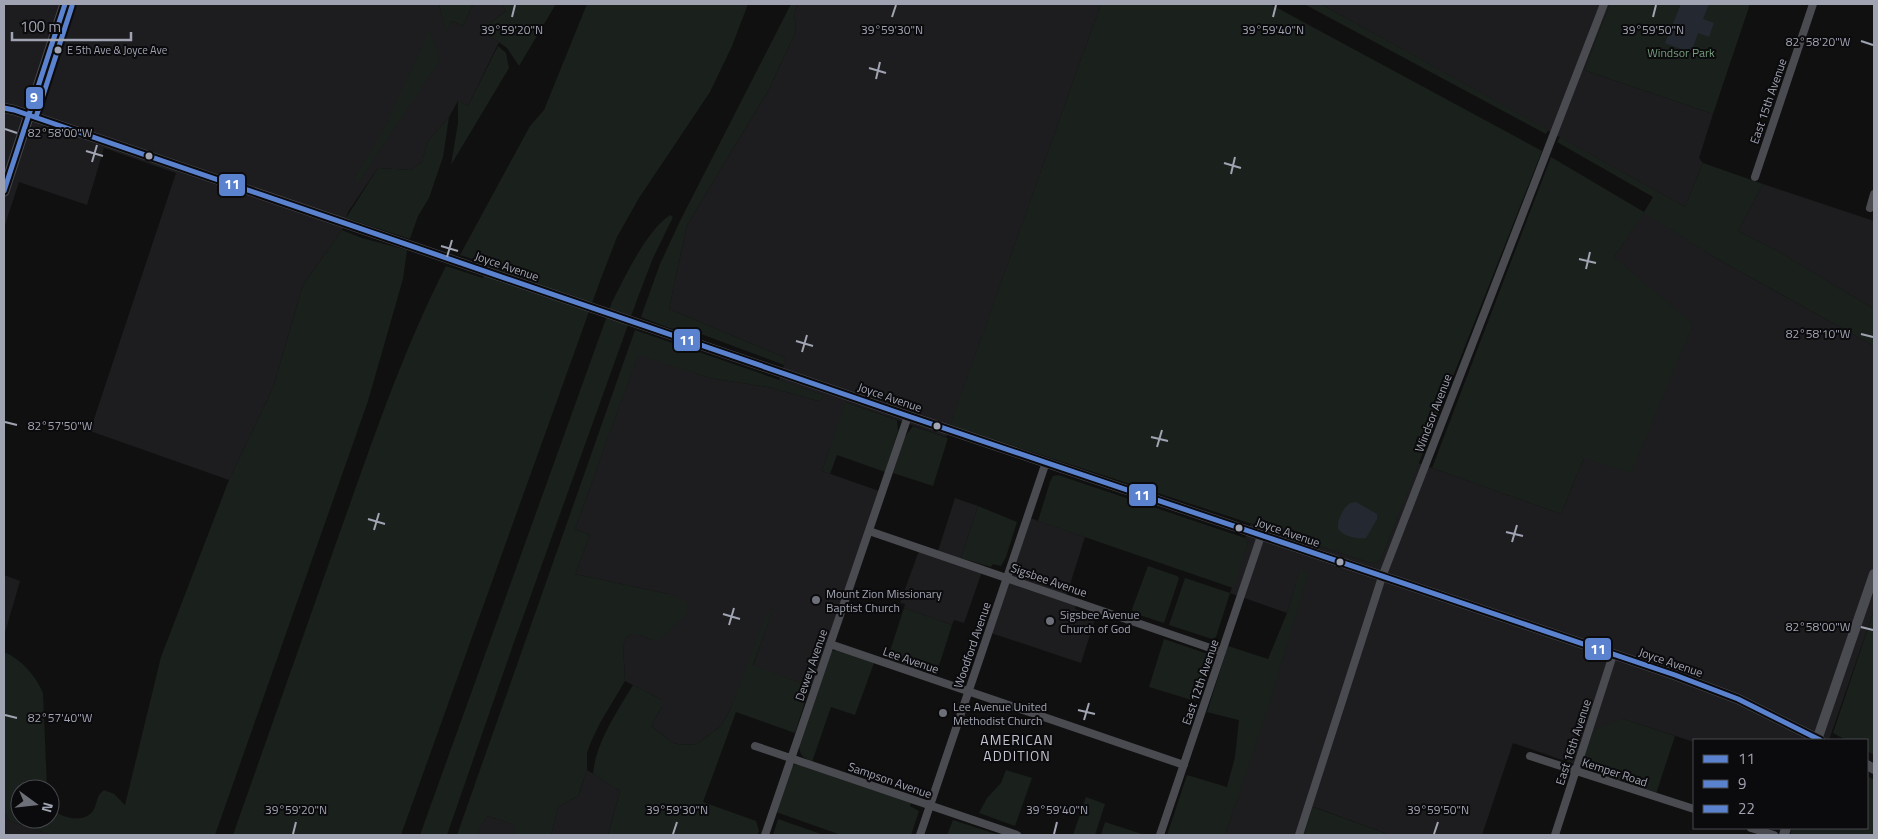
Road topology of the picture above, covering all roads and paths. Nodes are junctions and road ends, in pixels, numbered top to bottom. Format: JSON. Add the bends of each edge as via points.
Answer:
{"nodes":[{"id":1,"x":65,"y":4,"type":"edge"},
{"id":2,"x":1604,"y":4,"type":"edge"},
{"id":3,"x":1813,"y":4,"type":"edge"},
{"id":4,"x":4,"y":108,"type":"edge"},
{"id":5,"x":29,"y":115,"type":"junction"},
{"id":6,"x":1755,"y":177,"type":"dead end"},
{"id":7,"x":4,"y":191,"type":"edge"},
{"id":8,"x":1874,"y":194,"type":"edge"},
{"id":9,"x":1870,"y":208,"type":"dead end"},
{"id":10,"x":908,"y":416,"type":"junction"},
{"id":11,"x":1046,"y":462,"type":"junction"},
{"id":12,"x":868,"y":531,"type":"junction"},
{"id":13,"x":1262,"y":536,"type":"junction"},
{"id":14,"x":1874,"y":574,"type":"edge"},
{"id":15,"x":1382,"y":577,"type":"junction"},
{"id":16,"x":1007,"y":578,"type":"junction"},
{"id":17,"x":830,"y":644,"type":"junction"},
{"id":18,"x":1222,"y":652,"type":"junction"},
{"id":19,"x":1613,"y":655,"type":"junction"},
{"id":20,"x":968,"y":692,"type":"junction"},
{"id":21,"x":1816,"y":739,"type":"edge"},
{"id":22,"x":1818,"y":739,"type":"edge"},
{"id":23,"x":755,"y":746,"type":"dead end"},
{"id":24,"x":1530,"y":756,"type":"dead end"},
{"id":25,"x":791,"y":758,"type":"junction"},
{"id":26,"x":1184,"y":765,"type":"junction"},
{"id":27,"x":1576,"y":771,"type":"junction"},
{"id":28,"x":930,"y":806,"type":"junction"},
{"id":29,"x":1693,"y":809,"type":"edge"},
{"id":30,"x":1754,"y":829,"type":"edge"},
{"id":31,"x":765,"y":835,"type":"edge"},
{"id":32,"x":920,"y":835,"type":"edge"},
{"id":33,"x":1017,"y":835,"type":"edge"},
{"id":34,"x":1160,"y":835,"type":"edge"},
{"id":35,"x":1299,"y":835,"type":"edge"},
{"id":36,"x":1555,"y":835,"type":"edge"},
{"id":37,"x":1774,"y":835,"type":"edge"}],
"edges":[{"from":1,"to":5,"type":"main road"},
{"from":2,"to":15,"type":"street","name":"Windsor Avenue"},
{"from":3,"to":6,"type":"street","name":"East 15th Avenue"},
{"from":4,"to":5,"type":"street","name":"Joyce Avenue"},
{"from":5,"to":7,"type":"main road"},
{"from":5,"to":10,"type":"street","name":"Joyce Avenue"},
{"from":8,"to":9,"type":"street"},
{"from":10,"to":11,"type":"street","name":"Joyce Avenue"},
{"from":10,"to":12,"type":"street","name":"Dewey Avenue"},
{"from":11,"to":13,"type":"street","name":"Joyce Avenue"},
{"from":11,"to":16,"type":"street","name":"Woodford Avenue"},
{"from":12,"to":16,"type":"street","name":"Sigsbee Avenue"},
{"from":12,"to":17,"type":"street","name":"Dewey Avenue"},
{"from":13,"to":15,"type":"street","name":"Joyce Avenue"},
{"from":13,"to":18,"type":"street","name":"East 12th Avenue"},
{"from":14,"to":22,"type":"street"},
{"from":15,"to":19,"type":"street","name":"Joyce Avenue"},
{"from":15,"to":35,"type":"street","name":"Windsor Avenue"},
{"from":16,"to":18,"type":"street","name":"Sigsbee Avenue"},
{"from":16,"to":20,"type":"street","name":"Woodford Avenue"},
{"from":17,"to":20,"type":"street","name":"Lee Avenue"},
{"from":17,"to":25,"type":"street","name":"Dewey Avenue"},
{"from":18,"to":26,"type":"street","name":"East 12th Avenue"},
{"from":19,"to":21,"type":"street","name":"Joyce Avenue","via":[[1738,699]]},
{"from":19,"to":27,"type":"street","name":"East 16th Avenue"},
{"from":20,"to":26,"type":"street","name":"Lee Avenue"},
{"from":20,"to":28,"type":"street","name":"Woodford Avenue"},
{"from":23,"to":25,"type":"street","name":"Sampson Avenue"},
{"from":24,"to":27,"type":"street","name":"Kemper Road"},
{"from":25,"to":28,"type":"street","name":"Sampson Avenue"},
{"from":25,"to":31,"type":"street","name":"Dewey Avenue"},
{"from":26,"to":34,"type":"street","name":"East 12th Avenue"},
{"from":27,"to":29,"type":"street","name":"Kemper Road"},
{"from":27,"to":36,"type":"street","name":"East 16th Avenue"},
{"from":28,"to":32,"type":"street","name":"Woodford Avenue"},
{"from":28,"to":33,"type":"street","name":"Sampson Avenue"},
{"from":30,"to":37,"type":"street"}]}
